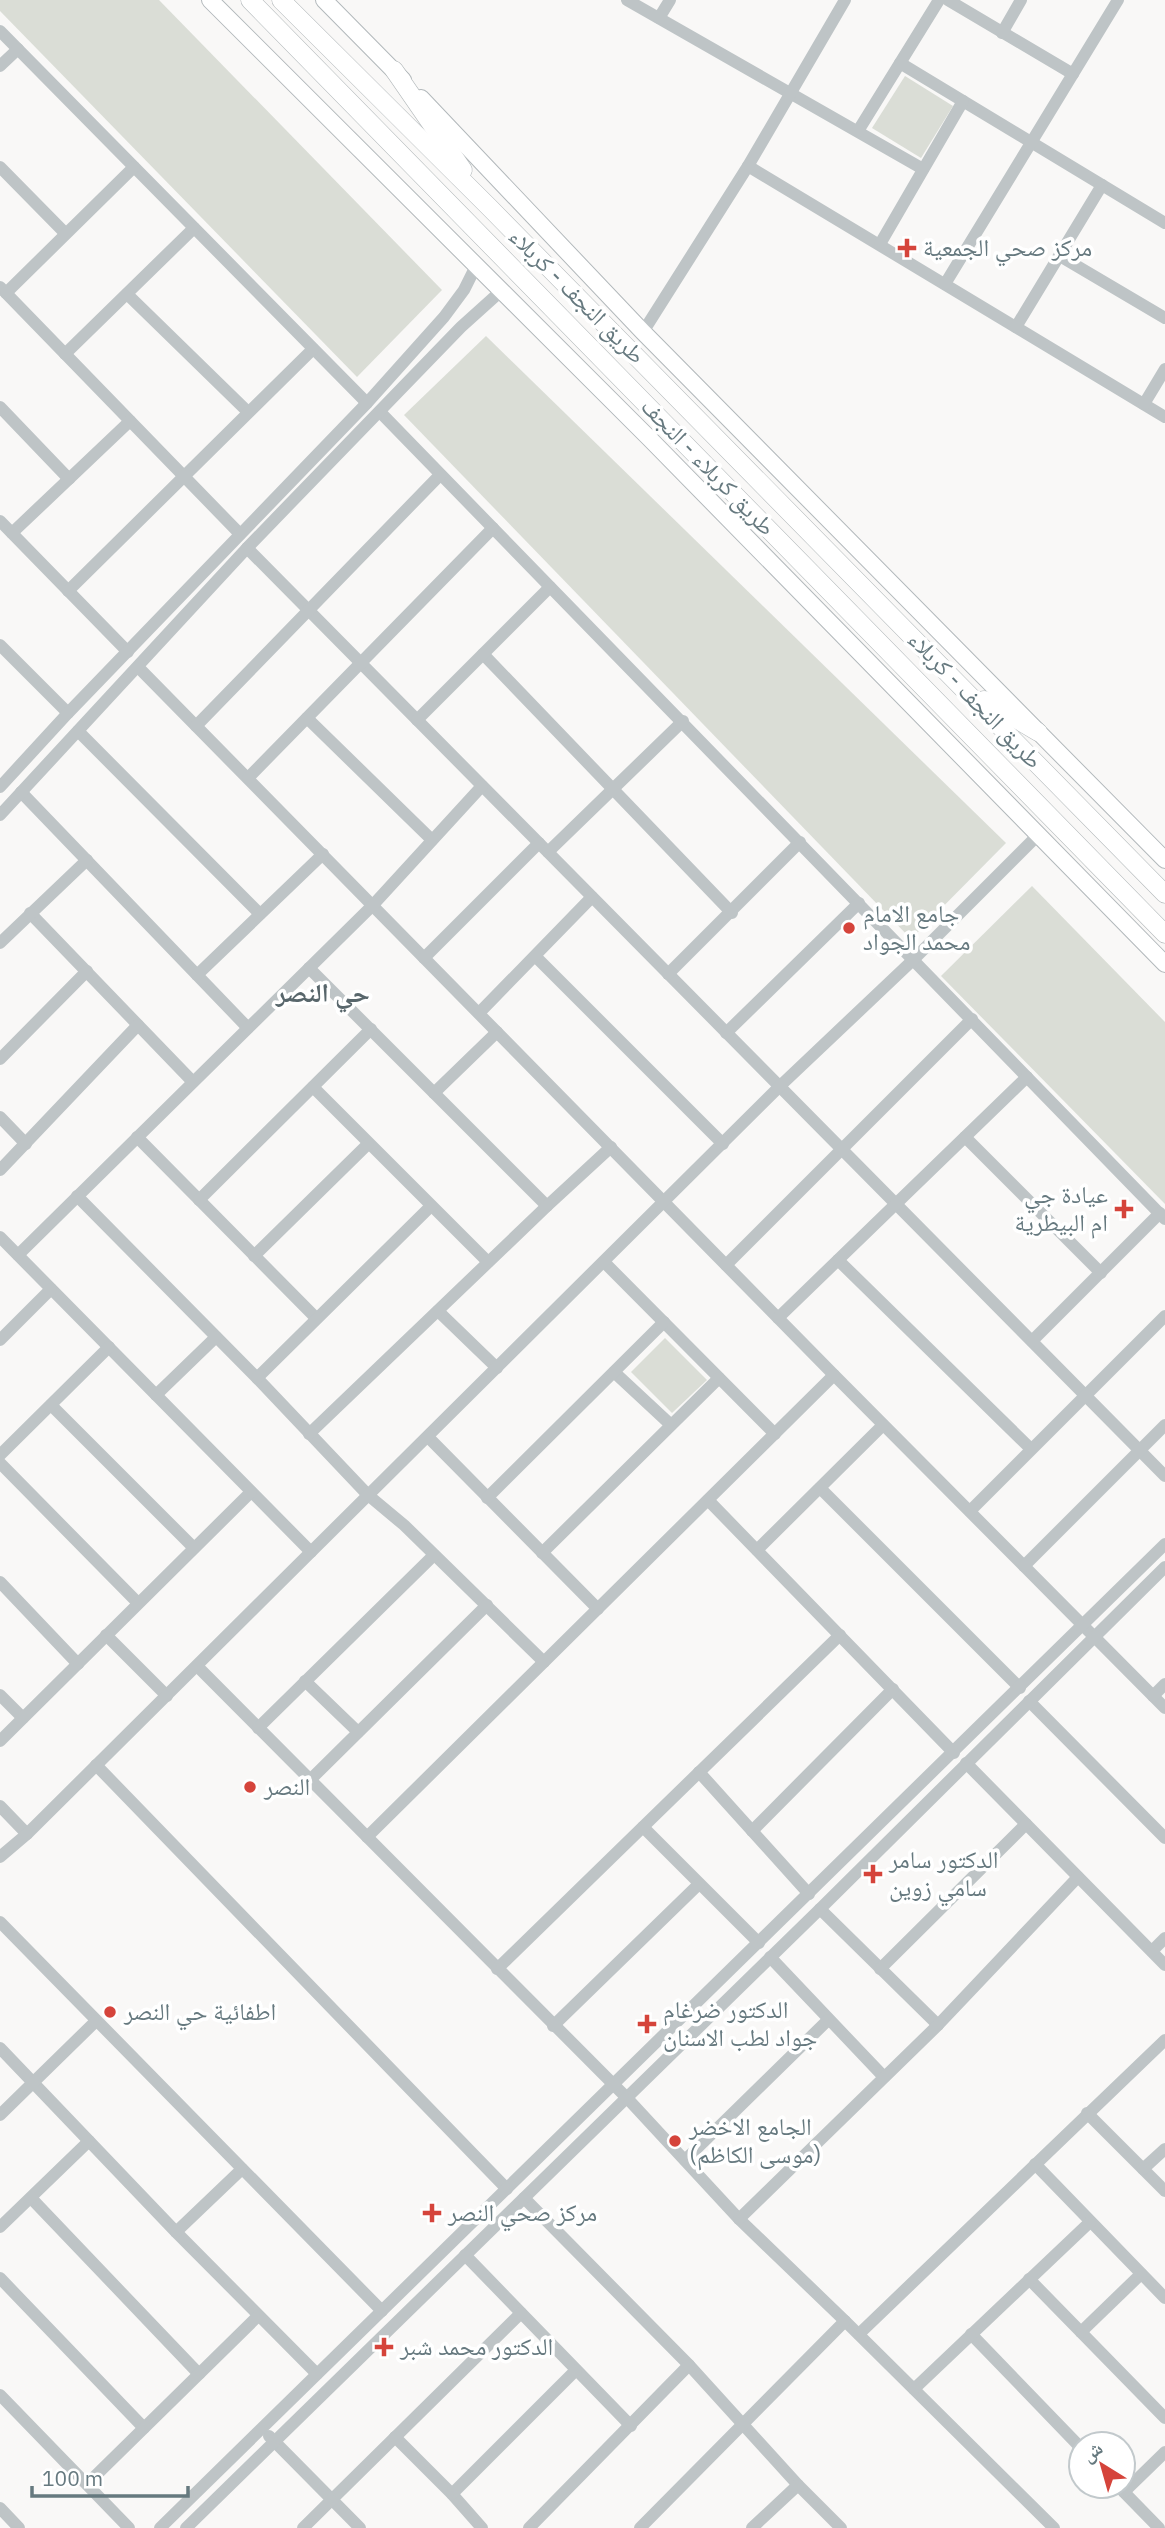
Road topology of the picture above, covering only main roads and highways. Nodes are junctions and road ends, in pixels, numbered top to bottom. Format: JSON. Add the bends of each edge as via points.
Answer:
{"nodes":[{"id":1,"x":210,"y":0,"type":"edge"},
{"id":2,"x":250,"y":0,"type":"edge"},
{"id":3,"x":281,"y":0,"type":"edge"},
{"id":4,"x":324,"y":0,"type":"edge"},
{"id":5,"x":394,"y":70,"type":"junction"},
{"id":6,"x":489,"y":207,"type":"junction"},
{"id":7,"x":962,"y":686,"type":"junction"},
{"id":8,"x":1038,"y":732,"type":"junction"},
{"id":9,"x":1165,"y":860,"type":"edge"},
{"id":10,"x":1165,"y":894,"type":"edge"},
{"id":11,"x":1165,"y":934,"type":"edge"},
{"id":12,"x":1165,"y":964,"type":"edge"}],
"edges":[{"from":1,"to":12,"type":"main road"},
{"from":2,"to":11,"type":"highway","name":"طريق کربلاء - النجف"},
{"from":3,"to":6,"type":"highway","name":"طريق النجف - کربلاء"},
{"from":4,"to":5,"type":"main road"},
{"from":5,"to":6,"type":"highway"},
{"from":5,"to":8,"type":"main road","via":[[643,331]]},
{"from":6,"to":7,"type":"highway","name":"طريق النجف - کربلاء"},
{"from":7,"to":8,"type":"highway"},
{"from":7,"to":10,"type":"highway","name":"طريق النجف - کربلاء"},
{"from":8,"to":9,"type":"main road"}]}
